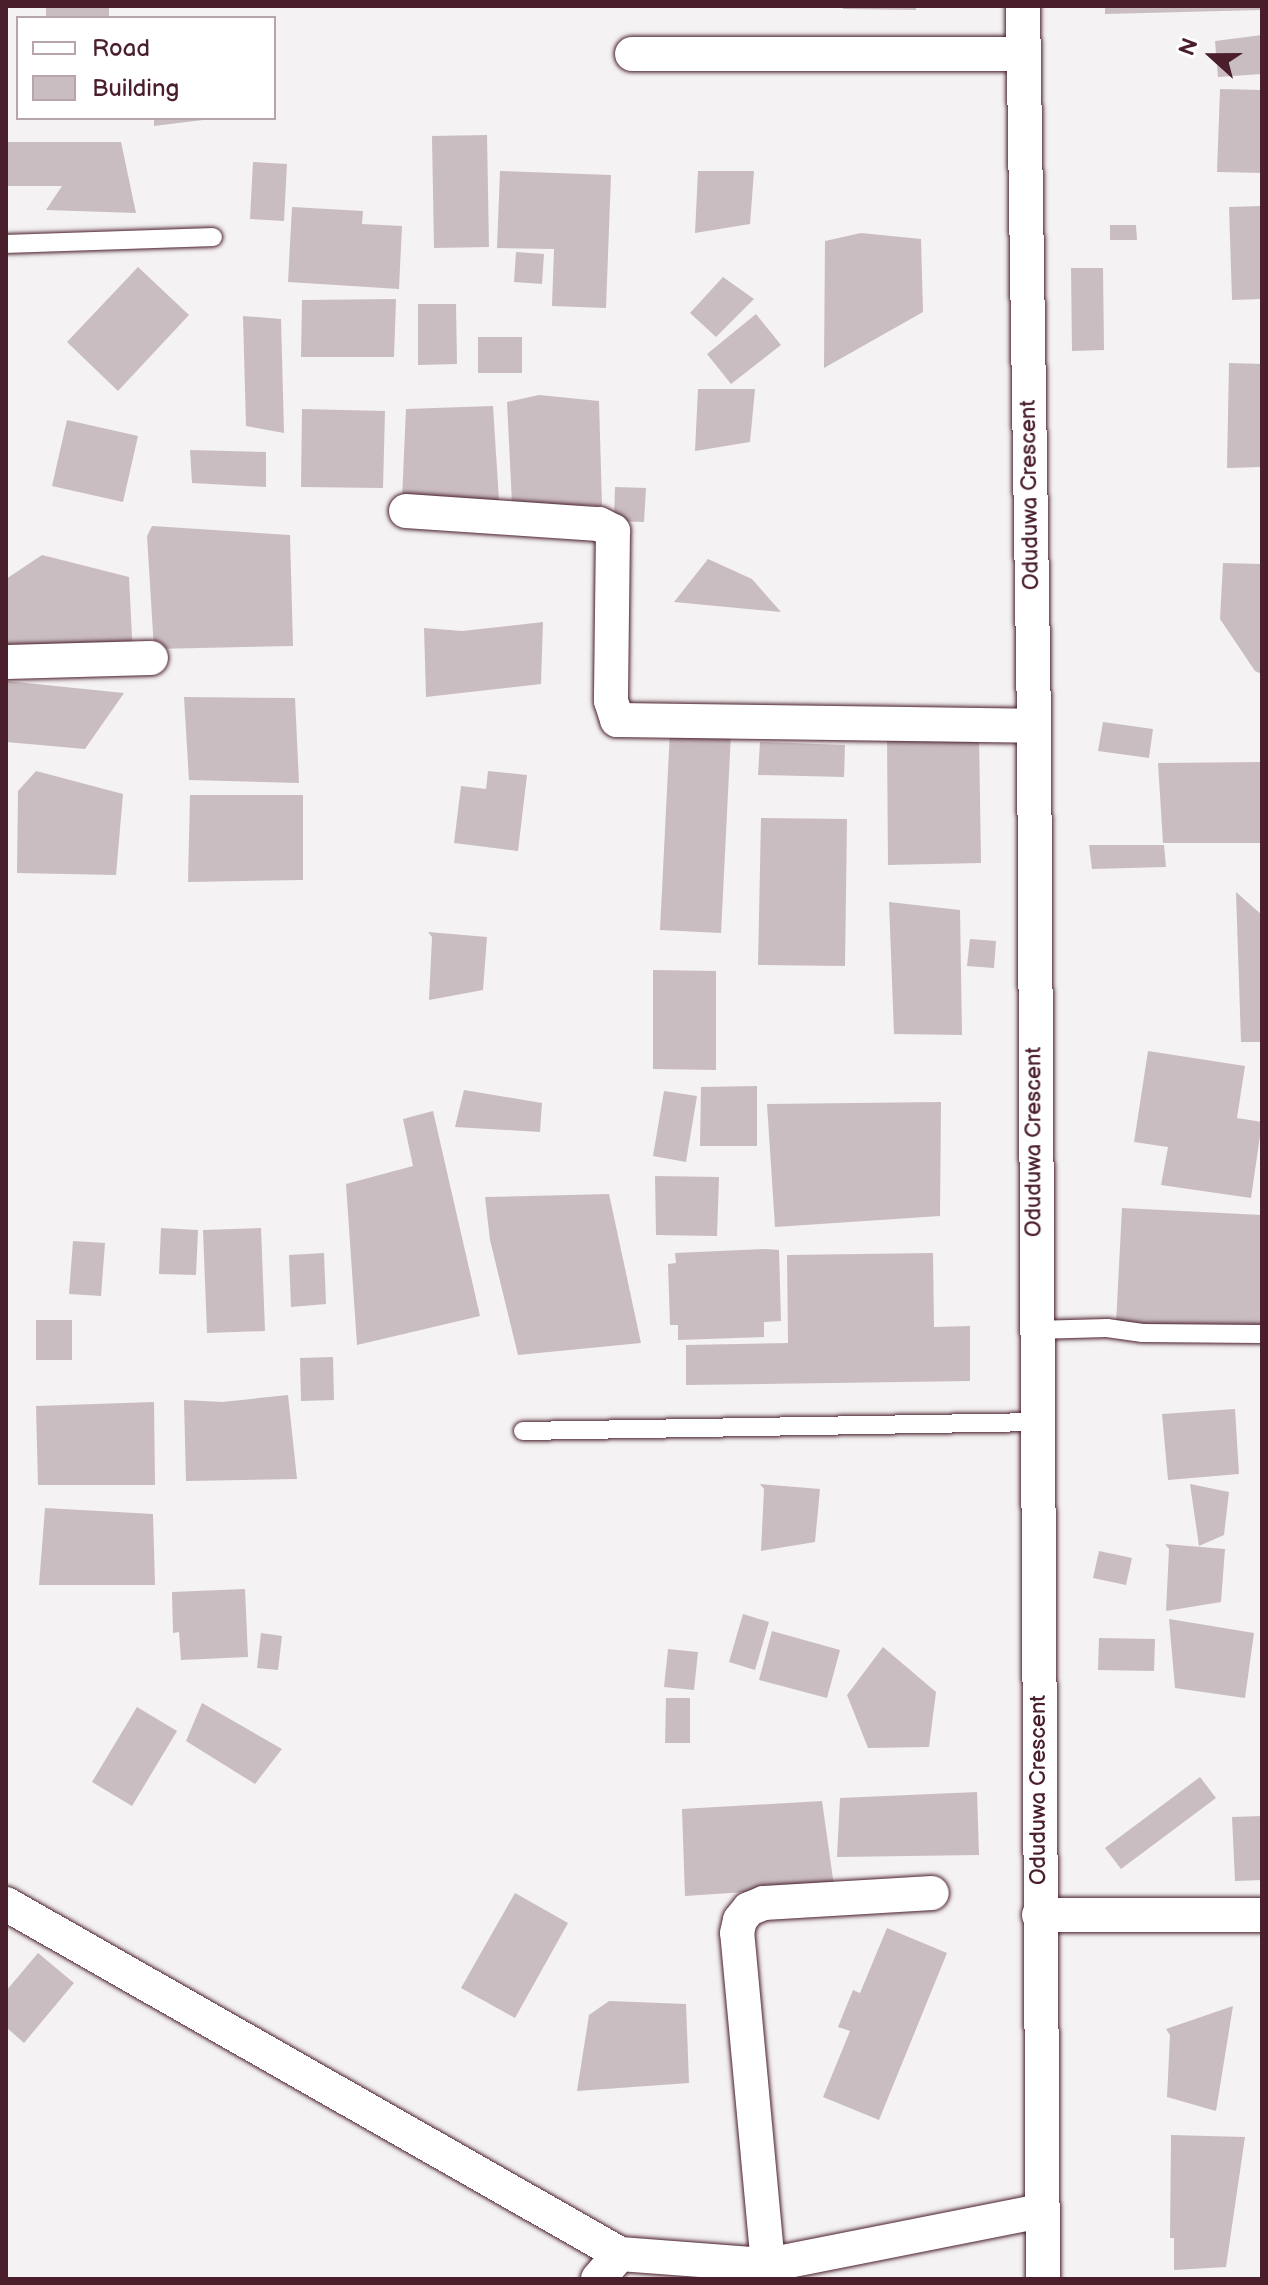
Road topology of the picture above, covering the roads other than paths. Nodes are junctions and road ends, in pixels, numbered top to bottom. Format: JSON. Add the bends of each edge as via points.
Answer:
{"nodes":[{"id":1,"x":1023,"y":6,"type":"edge"},
{"id":2,"x":632,"y":54,"type":"dead end"},
{"id":3,"x":1024,"y":54,"type":"junction"},
{"id":4,"x":213,"y":237,"type":"dead end"},
{"id":5,"x":6,"y":244,"type":"edge"},
{"id":6,"x":406,"y":511,"type":"dead end"},
{"id":7,"x":151,"y":658,"type":"dead end"},
{"id":8,"x":6,"y":662,"type":"edge"},
{"id":9,"x":1034,"y":726,"type":"junction"},
{"id":10,"x":1035,"y":1330,"type":"junction"},
{"id":11,"x":1262,"y":1334,"type":"edge"},
{"id":12,"x":1037,"y":1422,"type":"junction"},
{"id":13,"x":523,"y":1431,"type":"dead end"},
{"id":14,"x":932,"y":1893,"type":"dead end"},
{"id":15,"x":6,"y":1904,"type":"edge"},
{"id":16,"x":1039,"y":1915,"type":"junction"},
{"id":17,"x":1262,"y":1915,"type":"edge"},
{"id":18,"x":1041,"y":2211,"type":"junction"},
{"id":19,"x":768,"y":2265,"type":"junction"},
{"id":20,"x":609,"y":2266,"type":"edge"},
{"id":21,"x":1043,"y":2279,"type":"edge"}],
"edges":[{"from":1,"to":3,"type":"street","name":"Oduduwa Crescent"},
{"from":2,"to":3,"type":"street"},
{"from":3,"to":9,"type":"street","name":"Oduduwa Crescent"},
{"from":4,"to":5,"type":"lane"},
{"from":6,"to":9,"type":"street","via":[[599,524],[613,531],[611,701],[617,720]]},
{"from":7,"to":8,"type":"street"},
{"from":9,"to":10,"type":"street","name":"Oduduwa Crescent"},
{"from":10,"to":11,"type":"lane"},
{"from":10,"to":12,"type":"street","name":"Oduduwa Crescent"},
{"from":12,"to":13,"type":"lane"},
{"from":12,"to":16,"type":"street","name":"Oduduwa Crescent"},
{"from":14,"to":19,"type":"street","via":[[764,1903],[740,1920],[737,1933]]},
{"from":15,"to":20,"type":"street"},
{"from":16,"to":17,"type":"street"},
{"from":16,"to":18,"type":"street","name":"Oduduwa Crescent"},
{"from":18,"to":19,"type":"street"},
{"from":18,"to":21,"type":"street","name":"Oduduwa Crescent"},
{"from":19,"to":20,"type":"street"}]}
